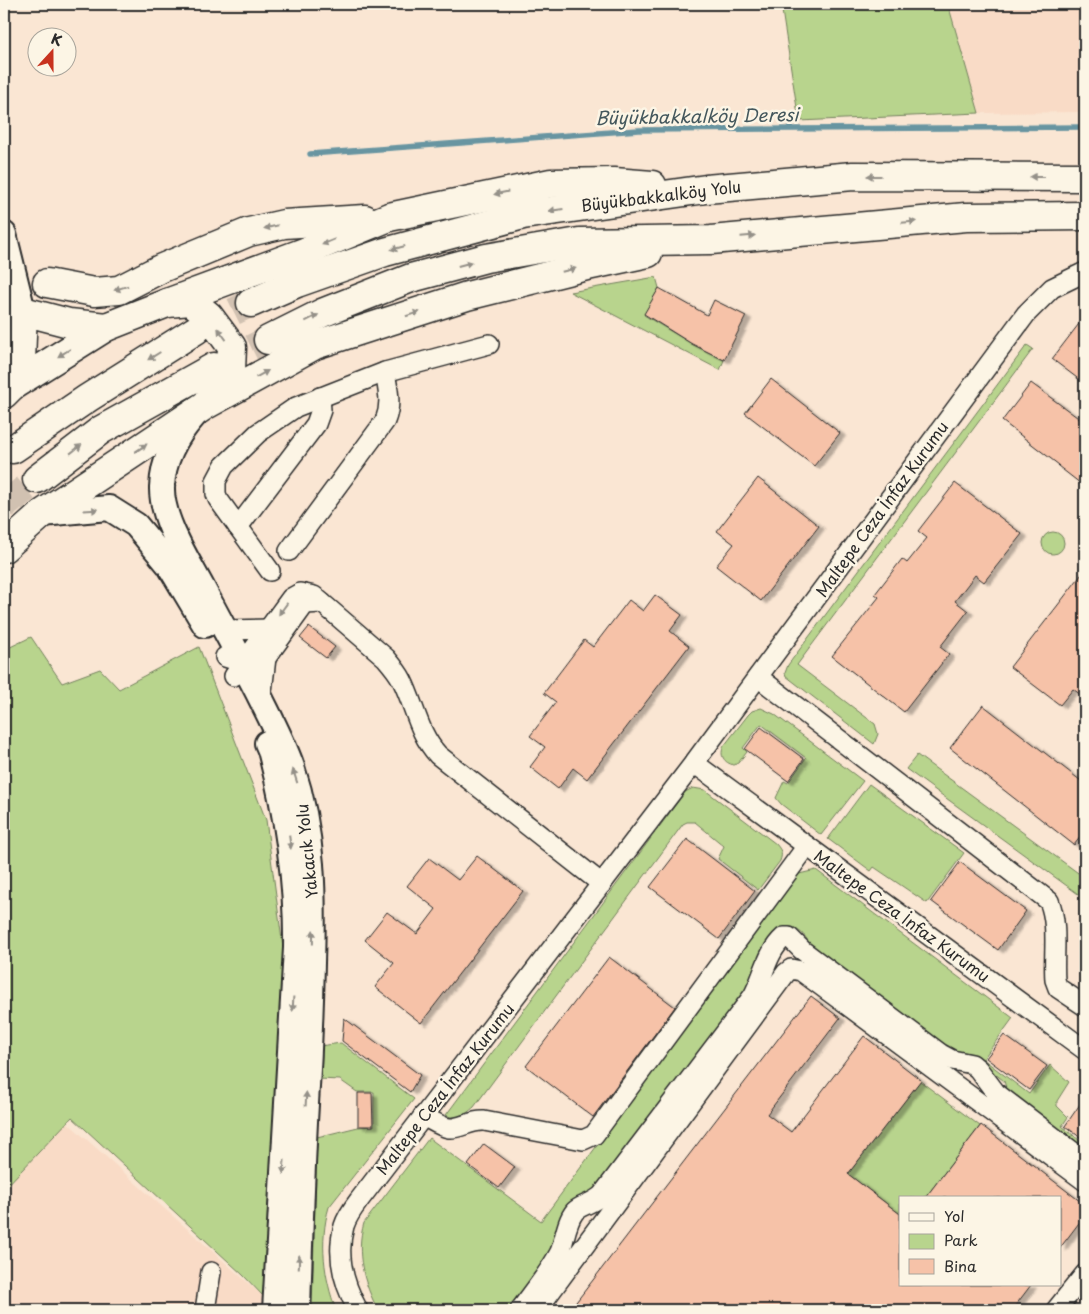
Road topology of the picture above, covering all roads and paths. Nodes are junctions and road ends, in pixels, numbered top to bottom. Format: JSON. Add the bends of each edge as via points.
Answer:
{"nodes":[{"id":1,"x":1085,"y":177,"type":"edge"},
{"id":2,"x":706,"y":189,"type":"junction"},
{"id":3,"x":1085,"y":216,"type":"edge"},
{"id":4,"x":389,"y":217,"type":"junction"},
{"id":5,"x":4,"y":234,"type":"edge"},
{"id":6,"x":711,"y":240,"type":"junction"},
{"id":7,"x":1085,"y":272,"type":"edge"},
{"id":8,"x":46,"y":283,"type":"tunnel mouth"},
{"id":9,"x":167,"y":303,"type":"junction"},
{"id":10,"x":251,"y":303,"type":"tunnel mouth"},
{"id":11,"x":23,"y":310,"type":"junction"},
{"id":12,"x":106,"y":328,"type":"junction"},
{"id":13,"x":196,"y":330,"type":"tunnel mouth"},
{"id":14,"x":268,"y":340,"type":"tunnel mouth"},
{"id":15,"x":489,"y":344,"type":"dead end"},
{"id":16,"x":214,"y":367,"type":"tunnel mouth"},
{"id":17,"x":385,"y":372,"type":"junction"},
{"id":18,"x":8,"y":390,"type":"edge"},
{"id":19,"x":320,"y":397,"type":"junction"},
{"id":20,"x":204,"y":406,"type":"junction"},
{"id":21,"x":13,"y":449,"type":"dead end"},
{"id":22,"x":37,"y":479,"type":"tunnel mouth"},
{"id":23,"x":42,"y":514,"type":"junction"},
{"id":24,"x":4,"y":525,"type":"edge"},
{"id":25,"x":238,"y":527,"type":"junction"},
{"id":26,"x":4,"y":548,"type":"edge"},
{"id":27,"x":289,"y":551,"type":"dead end"},
{"id":28,"x":270,"y":571,"type":"dead end"},
{"id":29,"x":322,"y":603,"type":"junction"},
{"id":30,"x":269,"y":629,"type":"junction"},
{"id":31,"x":225,"y":630,"type":"junction"},
{"id":32,"x":242,"y":663,"type":"junction"},
{"id":33,"x":758,"y":677,"type":"junction"},
{"id":34,"x":694,"y":763,"type":"junction"},
{"id":35,"x":807,"y":846,"type":"junction"},
{"id":36,"x":602,"y":884,"type":"junction"},
{"id":37,"x":1085,"y":1006,"type":"edge"},
{"id":38,"x":1085,"y":1050,"type":"edge"},
{"id":39,"x":423,"y":1116,"type":"junction"},
{"id":40,"x":1085,"y":1161,"type":"edge"},
{"id":41,"x":1085,"y":1181,"type":"edge"},
{"id":42,"x":211,"y":1272,"type":"dead end"},
{"id":43,"x":1085,"y":1274,"type":"edge"},
{"id":44,"x":205,"y":1310,"type":"edge"},
{"id":45,"x":275,"y":1310,"type":"edge"},
{"id":46,"x":298,"y":1310,"type":"edge"},
{"id":47,"x":358,"y":1310,"type":"edge"},
{"id":48,"x":520,"y":1310,"type":"edge"},
{"id":49,"x":537,"y":1310,"type":"edge"},
{"id":50,"x":1056,"y":1310,"type":"edge"}],
"edges":[{"from":1,"to":2,"type":"highway","name":"Büyükbakkalköy Yolu","one_way":true,"via":[[853,176]]},
{"from":2,"to":4,"type":"highway","one_way":true,"via":[[614,182],[551,182]]},
{"from":2,"to":10,"type":"highway","name":"Büyükbakkalköy Yolu","one_way":true,"via":[[523,215],[385,252]]},
{"from":6,"to":3,"type":"highway","one_way":true,"via":[[966,217]]},
{"from":4,"to":8,"type":"highway","one_way":true,"via":[[284,224],[249,232],[162,268],[119,290],[94,292]]},
{"from":4,"to":9,"type":"highway","one_way":true},
{"from":5,"to":11,"type":"main road"},
{"from":14,"to":6,"type":"highway","one_way":true,"via":[[322,312],[411,278],[486,258],[579,242]]},
{"from":20,"to":6,"type":"highway","one_way":true,"via":[[315,345],[467,296]]},
{"from":7,"to":33,"type":"lane","name":"Maltepe Ceza İnfaz Kurumu","via":[[1052,288],[1026,314]]},
{"from":9,"to":12,"type":"highway"},
{"from":20,"to":9,"type":"highway","one_way":true,"via":[[231,370],[232,347],[209,316],[190,301]]},
{"from":11,"to":12,"type":"highway","via":[[69,323]]},
{"from":11,"to":18,"type":"highway","via":[[20,361]]},
{"from":12,"to":18,"type":"highway","one_way":true},
{"from":13,"to":21,"type":"highway","one_way":true},
{"from":15,"to":17,"type":"lane"},
{"from":22,"to":16,"type":"highway","one_way":true,"via":[[101,430]]},
{"from":17,"to":19,"type":"lane"},
{"from":17,"to":27,"type":"lane","via":[[390,400],[385,421]]},
{"from":19,"to":25,"type":"lane","via":[[321,410],[316,424]]},
{"from":19,"to":25,"type":"lane","via":[[296,406],[258,433],[220,471],[216,494]]},
{"from":23,"to":20,"type":"highway","one_way":true},
{"from":20,"to":31,"type":"main road","name":"Yakacık Yolu","via":[[182,430],[166,458],[162,489],[165,510],[177,540]]},
{"from":23,"to":24,"type":"highway","via":[[13,525]]},
{"from":23,"to":26,"type":"highway"},
{"from":23,"to":32,"type":"main road","name":"Yakacık Yolu","one_way":true,"via":[[109,508],[136,525]]},
{"from":25,"to":28,"type":"lane"},
{"from":29,"to":30,"type":"lane","one_way":true,"via":[[314,596],[295,595]]},
{"from":29,"to":32,"type":"lane","via":[[305,604]]},
{"from":29,"to":36,"type":"lane","via":[[395,669],[402,679],[420,730],[438,755]]},
{"from":30,"to":31,"type":"lane"},
{"from":30,"to":32,"type":"lane"},
{"from":31,"to":32,"type":"main road","name":"Yakacık Yolu"},
{"from":32,"to":45,"type":"main road","name":"Yakacık Yolu","one_way":true,"via":[[285,809],[297,912]]},
{"from":46,"to":32,"type":"main road","name":"Yakacık Yolu","one_way":true,"via":[[313,883],[303,803],[288,756]]},
{"from":33,"to":34,"type":"lane","name":"Maltepe Ceza İnfaz Kurumu"},
{"from":33,"to":37,"type":"lane","via":[[1049,901],[1054,921],[1055,980],[1058,988]]},
{"from":34,"to":35,"type":"lane","name":"Maltepe Ceza İnfaz Kurumu"},
{"from":34,"to":36,"type":"lane","name":"Maltepe Ceza İnfaz Kurumu"},
{"from":35,"to":38,"type":"lane","name":"Maltepe Ceza İnfaz Kurumu"},
{"from":35,"to":39,"type":"lane","via":[[594,1136],[583,1140],[484,1121],[446,1128]]},
{"from":36,"to":39,"type":"lane","name":"Maltepe Ceza İnfaz Kurumu"},
{"from":39,"to":47,"type":"lane","name":"Maltepe Ceza İnfaz Kurumu","via":[[360,1199],[344,1226],[342,1271],[346,1288]]},
{"from":40,"to":48,"type":"lane","via":[[996,1093],[972,1064],[941,1054],[802,950],[789,936],[784,937],[771,953],[753,996],[602,1195],[576,1211],[553,1264]]},
{"from":41,"to":49,"type":"lane","via":[[801,971],[791,969]]},
{"from":42,"to":44,"type":"lane"},
{"from":43,"to":50,"type":"lane"}]}
